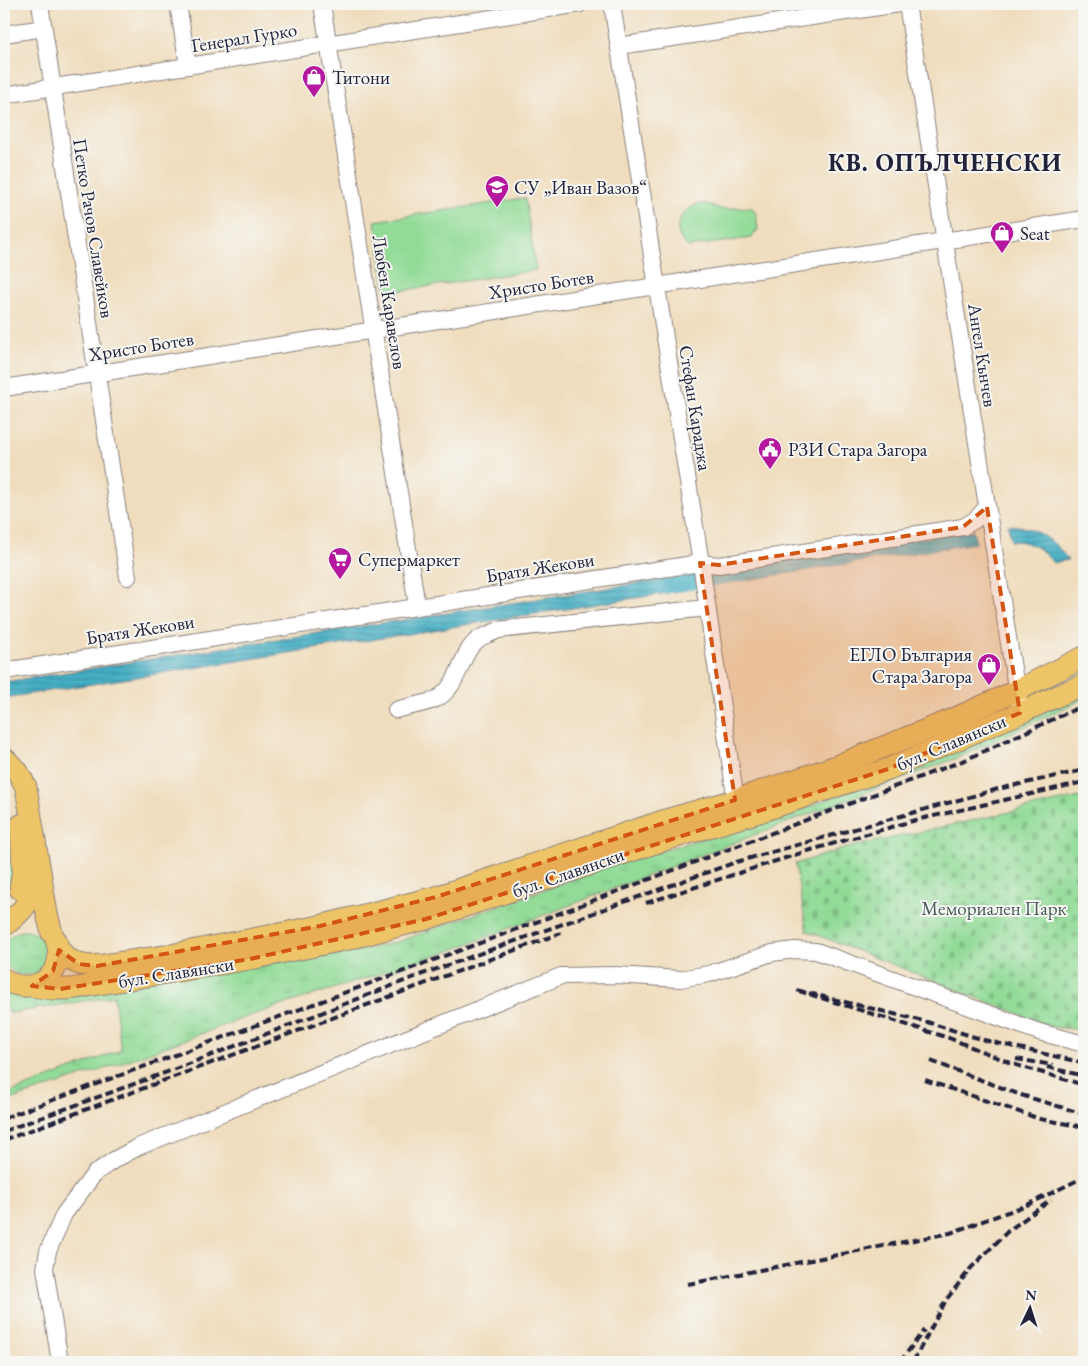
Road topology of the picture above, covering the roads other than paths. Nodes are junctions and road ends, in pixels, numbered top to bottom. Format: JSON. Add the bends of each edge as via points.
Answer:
{"nodes":[{"id":1,"x":40,"y":4,"type":"edge"},
{"id":2,"x":178,"y":4,"type":"edge"},
{"id":3,"x":322,"y":4,"type":"edge"},
{"id":4,"x":580,"y":4,"type":"edge"},
{"id":5,"x":612,"y":4,"type":"edge"},
{"id":6,"x":899,"y":4,"type":"edge"},
{"id":7,"x":907,"y":4,"type":"edge"},
{"id":8,"x":44,"y":28,"type":"junction"},
{"id":9,"x":4,"y":34,"type":"edge"},
{"id":10,"x":328,"y":44,"type":"junction"},
{"id":11,"x":619,"y":46,"type":"junction"},
{"id":12,"x":188,"y":66,"type":"junction"},
{"id":13,"x":53,"y":88,"type":"junction"},
{"id":14,"x":4,"y":95,"type":"edge"},
{"id":15,"x":1084,"y":219,"type":"edge"},
{"id":16,"x":945,"y":241,"type":"junction"},
{"id":17,"x":656,"y":286,"type":"junction"},
{"id":18,"x":374,"y":330,"type":"junction"},
{"id":19,"x":96,"y":373,"type":"junction"},
{"id":20,"x":4,"y":388,"type":"edge"},
{"id":21,"x":987,"y":507,"type":"junction"},
{"id":22,"x":701,"y":566,"type":"junction"},
{"id":23,"x":128,"y":577,"type":"dead end"},
{"id":24,"x":417,"y":606,"type":"junction"},
{"id":25,"x":707,"y":608,"type":"junction"},
{"id":26,"x":1084,"y":657,"type":"edge"},
{"id":27,"x":4,"y":671,"type":"edge"},
{"id":28,"x":1084,"y":684,"type":"edge"},
{"id":29,"x":1016,"y":691,"type":"junction"},
{"id":30,"x":396,"y":710,"type":"dead end"},
{"id":31,"x":1020,"y":713,"type":"junction"},
{"id":32,"x":4,"y":758,"type":"edge"},
{"id":33,"x":4,"y":773,"type":"edge"},
{"id":34,"x":737,"y":809,"type":"junction"},
{"id":35,"x":5,"y":921,"type":"edge"},
{"id":36,"x":55,"y":942,"type":"junction"},
{"id":37,"x":13,"y":984,"type":"edge"},
{"id":38,"x":1084,"y":1044,"type":"edge"},
{"id":39,"x":60,"y":1362,"type":"edge"}],
"edges":[{"from":1,"to":8,"type":"street","name":"Петко Рачов Славейков"},
{"from":2,"to":12,"type":"street"},
{"from":3,"to":10,"type":"street","name":"Любен Каравелов"},
{"from":4,"to":10,"type":"street","name":"Генерал Гурко"},
{"from":5,"to":11,"type":"street","name":"Стефан Караджа"},
{"from":6,"to":11,"type":"street"},
{"from":7,"to":16,"type":"street","name":"Ангел Кънчев"},
{"from":8,"to":9,"type":"street"},
{"from":8,"to":13,"type":"street","name":"Петко Рачов Славейков"},
{"from":10,"to":12,"type":"street","name":"Генерал Гурко"},
{"from":10,"to":18,"type":"street","name":"Любен Каравелов"},
{"from":11,"to":17,"type":"street","name":"Стефан Караджа"},
{"from":12,"to":13,"type":"street","name":"Генерал Гурко"},
{"from":13,"to":14,"type":"street","name":"Генерал Гурко"},
{"from":13,"to":19,"type":"street","name":"Петко Рачов Славейков"},
{"from":15,"to":16,"type":"street","name":"Христо Ботев"},
{"from":16,"to":17,"type":"street","name":"Христо Ботев"},
{"from":16,"to":21,"type":"street","name":"Ангел Кънчев"},
{"from":17,"to":18,"type":"street","name":"Христо Ботев"},
{"from":17,"to":22,"type":"street","name":"Стефан Караджа"},
{"from":18,"to":19,"type":"street","name":"Христо Ботев"},
{"from":18,"to":24,"type":"street","name":"Любен Каравелов"},
{"from":19,"to":20,"type":"street","name":"Христо Ботев"},
{"from":19,"to":23,"type":"street","name":"Петко Рачов Славейков"},
{"from":21,"to":22,"type":"street","name":"Братя Жекови","via":[[963,527]]},
{"from":21,"to":29,"type":"street","name":"Ангел Кънчев"},
{"from":22,"to":24,"type":"street","name":"Братя Жекови"},
{"from":22,"to":25,"type":"street","name":"Стефан Караджа"},
{"from":24,"to":27,"type":"street","name":"Братя Жекови"},
{"from":25,"to":30,"type":"street","via":[[498,630],[479,639],[466,654],[455,681],[436,699]]},
{"from":25,"to":34,"type":"street","name":"Стефан Караджа"},
{"from":26,"to":29,"type":"main road","name":"бул. Славянски"},
{"from":28,"to":31,"type":"main road","name":"бул. Славянски"},
{"from":29,"to":31,"type":"street","name":"Ангел Кънчев"},
{"from":29,"to":34,"type":"main road","name":"бул. Славянски"},
{"from":31,"to":34,"type":"main road","name":"бул. Славянски","via":[[888,769]]},
{"from":32,"to":36,"type":"main road","via":[[18,772],[26,787]]},
{"from":33,"to":35,"type":"main road","via":[[17,790],[32,872],[32,891],[26,907]]},
{"from":34,"to":36,"type":"main road","name":"бул. Славянски","via":[[669,819],[436,897],[320,926],[97,966],[68,959]]},
{"from":34,"to":37,"type":"main road","name":"бул. Славянски","via":[[652,844],[426,919],[344,940],[242,961],[77,988]]},
{"from":35,"to":36,"type":"main road","name":"бул. Славянски","via":[[33,920],[42,924]]},
{"from":36,"to":37,"type":"main road","via":[[57,964],[51,975],[40,983]]},
{"from":38,"to":39,"type":"street","via":[[1039,1032],[816,951],[772,953],[709,974],[680,978],[561,976],[138,1147],[95,1174],[64,1214],[45,1268]]}]}
